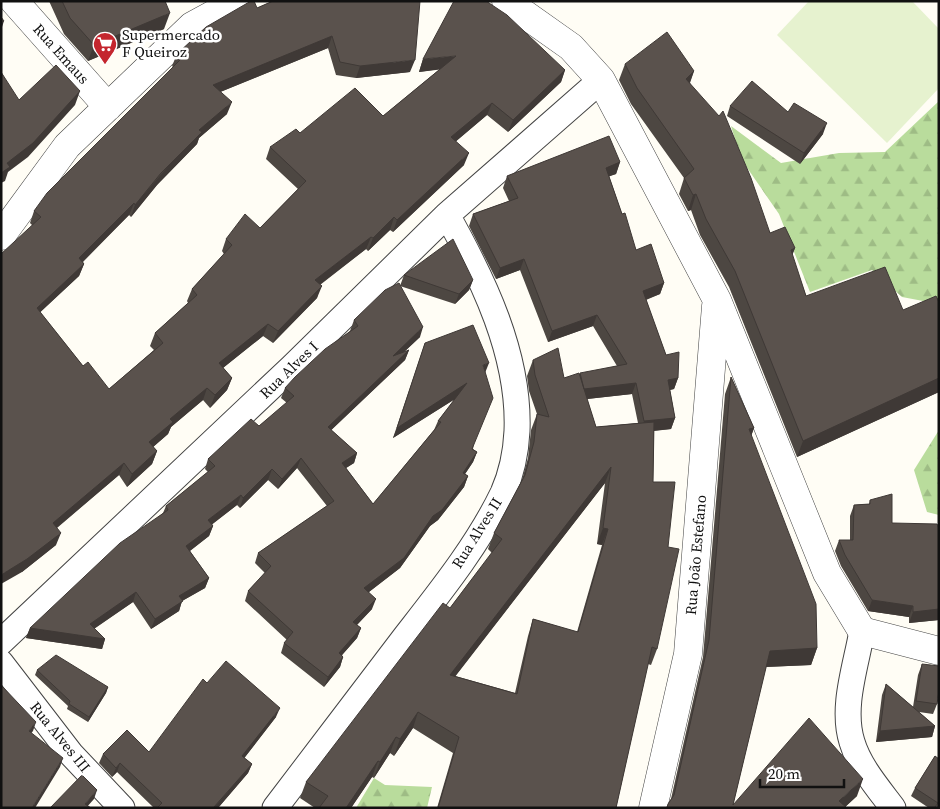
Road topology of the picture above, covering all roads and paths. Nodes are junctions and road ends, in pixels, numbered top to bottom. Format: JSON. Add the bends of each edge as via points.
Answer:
{"nodes":[{"id":1,"x":14,"y":1,"type":"edge"},
{"id":2,"x":238,"y":1,"type":"edge"},
{"id":3,"x":506,"y":1,"type":"edge"},
{"id":4,"x":601,"y":80,"type":"junction"},
{"id":5,"x":108,"y":107,"type":"junction"},
{"id":6,"x":447,"y":215,"type":"junction"},
{"id":7,"x":1,"y":236,"type":"edge"},
{"id":8,"x":717,"y":300,"type":"junction"},
{"id":9,"x":862,"y":631,"type":"junction"},
{"id":10,"x":1,"y":642,"type":"edge"},
{"id":11,"x":939,"y":651,"type":"edge"},
{"id":12,"x":1,"y":663,"type":"edge"},
{"id":13,"x":122,"y":808,"type":"edge"},
{"id":14,"x":275,"y":808,"type":"edge"},
{"id":15,"x":653,"y":808,"type":"edge"},
{"id":16,"x":893,"y":808,"type":"edge"}],
"edges":[{"from":1,"to":5,"type":"street","name":"Rua Emaus"},
{"from":2,"to":5,"type":"street","via":[[192,26]]},
{"from":3,"to":4,"type":"street","via":[[571,47]]},
{"from":4,"to":6,"type":"street","name":"Rua Alves I"},
{"from":4,"to":8,"type":"street"},
{"from":5,"to":7,"type":"street","via":[[67,146]]},
{"from":6,"to":10,"type":"street","name":"Rua Alves I","via":[[292,368]]},
{"from":6,"to":14,"type":"street","name":"Rua Alves II","via":[[483,286],[508,361],[516,400],[517,432],[513,462],[503,493],[473,543],[418,621]]},
{"from":8,"to":9,"type":"street","via":[[827,573]]},
{"from":8,"to":15,"type":"street","name":"Rua João Estefano","via":[[688,654]]},
{"from":9,"to":11,"type":"street"},
{"from":9,"to":16,"type":"street","via":[[848,723],[852,744]]},
{"from":12,"to":13,"type":"street","name":"Rua Alves III","via":[[72,754]]}]}
